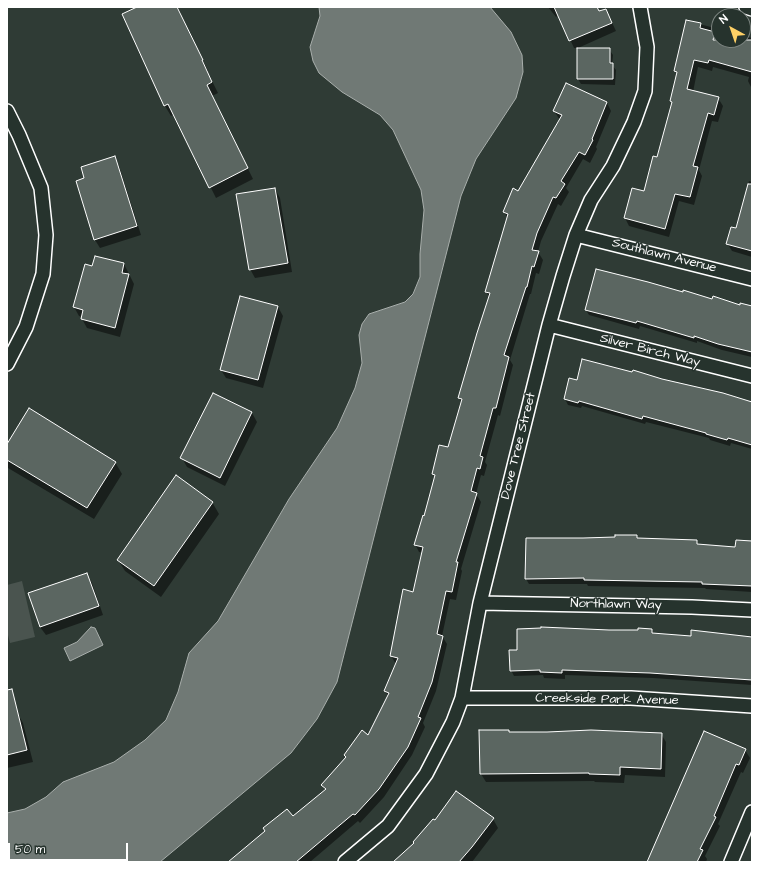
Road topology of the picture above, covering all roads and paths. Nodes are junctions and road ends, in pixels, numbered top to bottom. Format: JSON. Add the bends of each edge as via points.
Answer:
{"nodes":[{"id":1,"x":640,"y":7,"type":"edge"},
{"id":2,"x":746,"y":7,"type":"edge"},
{"id":3,"x":752,"y":9,"type":"edge"},
{"id":4,"x":7,"y":111,"type":"edge"},
{"id":5,"x":576,"y":235,"type":"junction"},
{"id":6,"x":752,"y":279,"type":"edge"},
{"id":7,"x":549,"y":326,"type":"junction"},
{"id":8,"x":7,"y":364,"type":"edge"},
{"id":9,"x":752,"y":376,"type":"edge"},
{"id":10,"x":480,"y":603,"type":"junction"},
{"id":11,"x":752,"y":610,"type":"edge"},
{"id":12,"x":462,"y":698,"type":"junction"},
{"id":13,"x":752,"y":706,"type":"edge"},
{"id":14,"x":752,"y":812,"type":"edge"},
{"id":15,"x":344,"y":862,"type":"edge"},
{"id":16,"x":731,"y":862,"type":"edge"}],
"edges":[{"from":1,"to":5,"type":"street","name":"Dove Tree Street","via":[[647,47],[645,91],[634,122],[613,166],[591,200]]},
{"from":2,"to":3,"type":"street"},
{"from":4,"to":8,"type":"street","via":[[41,188],[46,235],[43,274],[26,327]]},
{"from":5,"to":6,"type":"street","name":"Southlawn Avenue"},
{"from":5,"to":7,"type":"street","name":"Dove Tree Street"},
{"from":7,"to":9,"type":"street","name":"Silver Birch Way"},
{"from":7,"to":10,"type":"street","name":"Dove Tree Street"},
{"from":10,"to":11,"type":"street","name":"Northlawn Way"},
{"from":10,"to":12,"type":"street","name":"Dove Tree Street"},
{"from":12,"to":13,"type":"street","name":"Creekside Park Avenue","via":[[631,698]]},
{"from":12,"to":15,"type":"street","name":"Dove Tree Street","via":[[453,722],[426,774],[388,826]]},
{"from":14,"to":16,"type":"street"}]}
